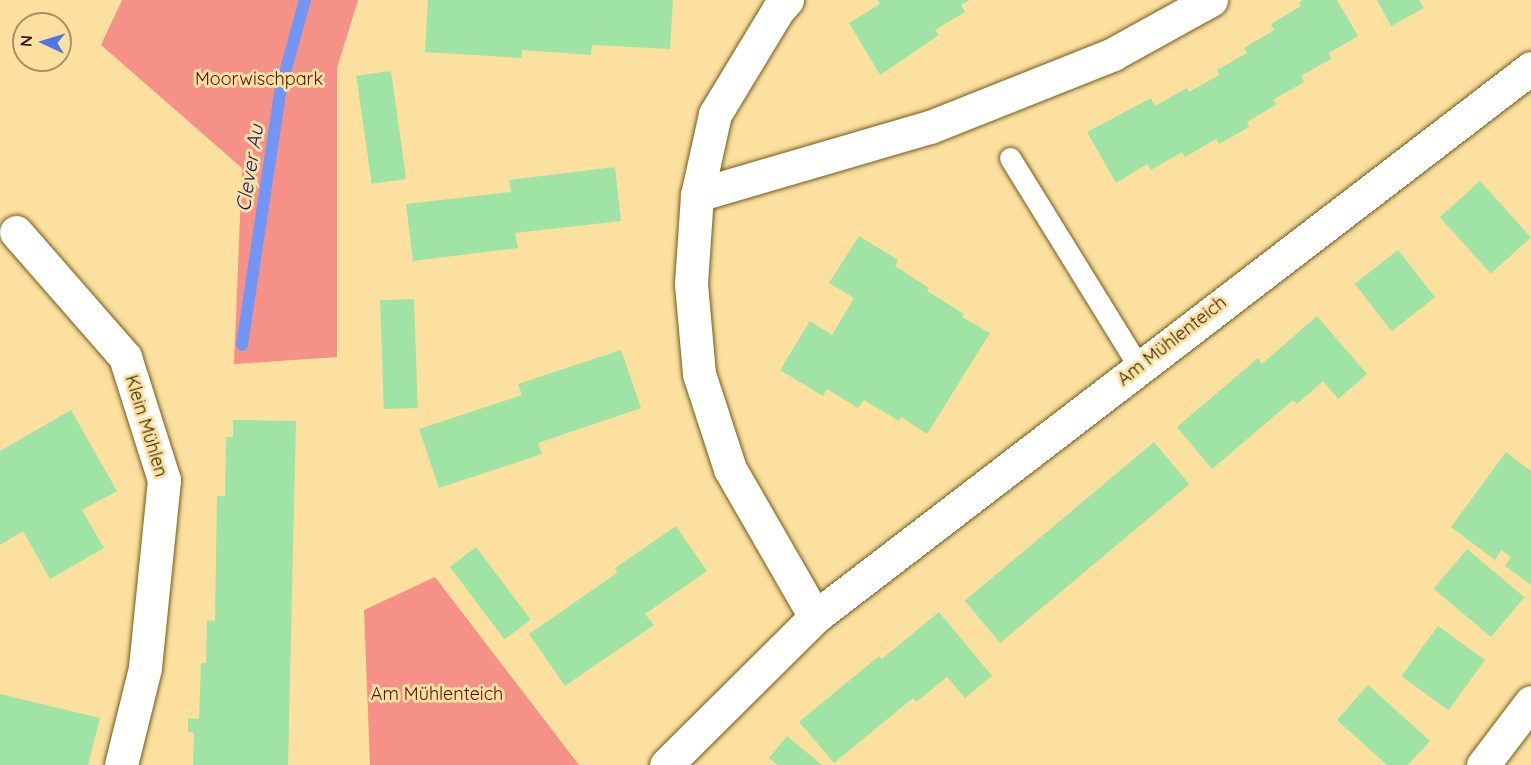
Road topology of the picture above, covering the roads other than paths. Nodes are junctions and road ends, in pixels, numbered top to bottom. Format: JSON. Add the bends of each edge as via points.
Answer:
{"nodes":[{"id":1,"x":787,"y":0,"type":"edge"},
{"id":2,"x":1211,"y":0,"type":"edge"},
{"id":3,"x":1531,"y":68,"type":"edge"},
{"id":4,"x":1010,"y":158,"type":"dead end"},
{"id":5,"x":697,"y":195,"type":"junction"},
{"id":6,"x":16,"y":232,"type":"dead end"},
{"id":7,"x":1139,"y":367,"type":"junction"},
{"id":8,"x":815,"y":617,"type":"junction"},
{"id":9,"x":1531,"y":702,"type":"edge"},
{"id":10,"x":121,"y":765,"type":"edge"},
{"id":11,"x":666,"y":765,"type":"edge"},
{"id":12,"x":1483,"y":765,"type":"edge"}],
"edges":[{"from":1,"to":5,"type":"street","via":[[716,114]]},
{"from":2,"to":5,"type":"street","via":[[1113,54],[930,127]]},
{"from":3,"to":7,"type":"street","name":"Am Mühlenteich"},
{"from":4,"to":7,"type":"lane"},
{"from":5,"to":8,"type":"street","via":[[691,284],[699,374],[730,469]]},
{"from":6,"to":10,"type":"street","name":"Klein Mühlen","via":[[125,357],[164,480],[145,668]]},
{"from":7,"to":8,"type":"street","name":"Am Mühlenteich"},
{"from":8,"to":11,"type":"street","name":"Am Mühlenteich"},
{"from":9,"to":12,"type":"street"}]}
